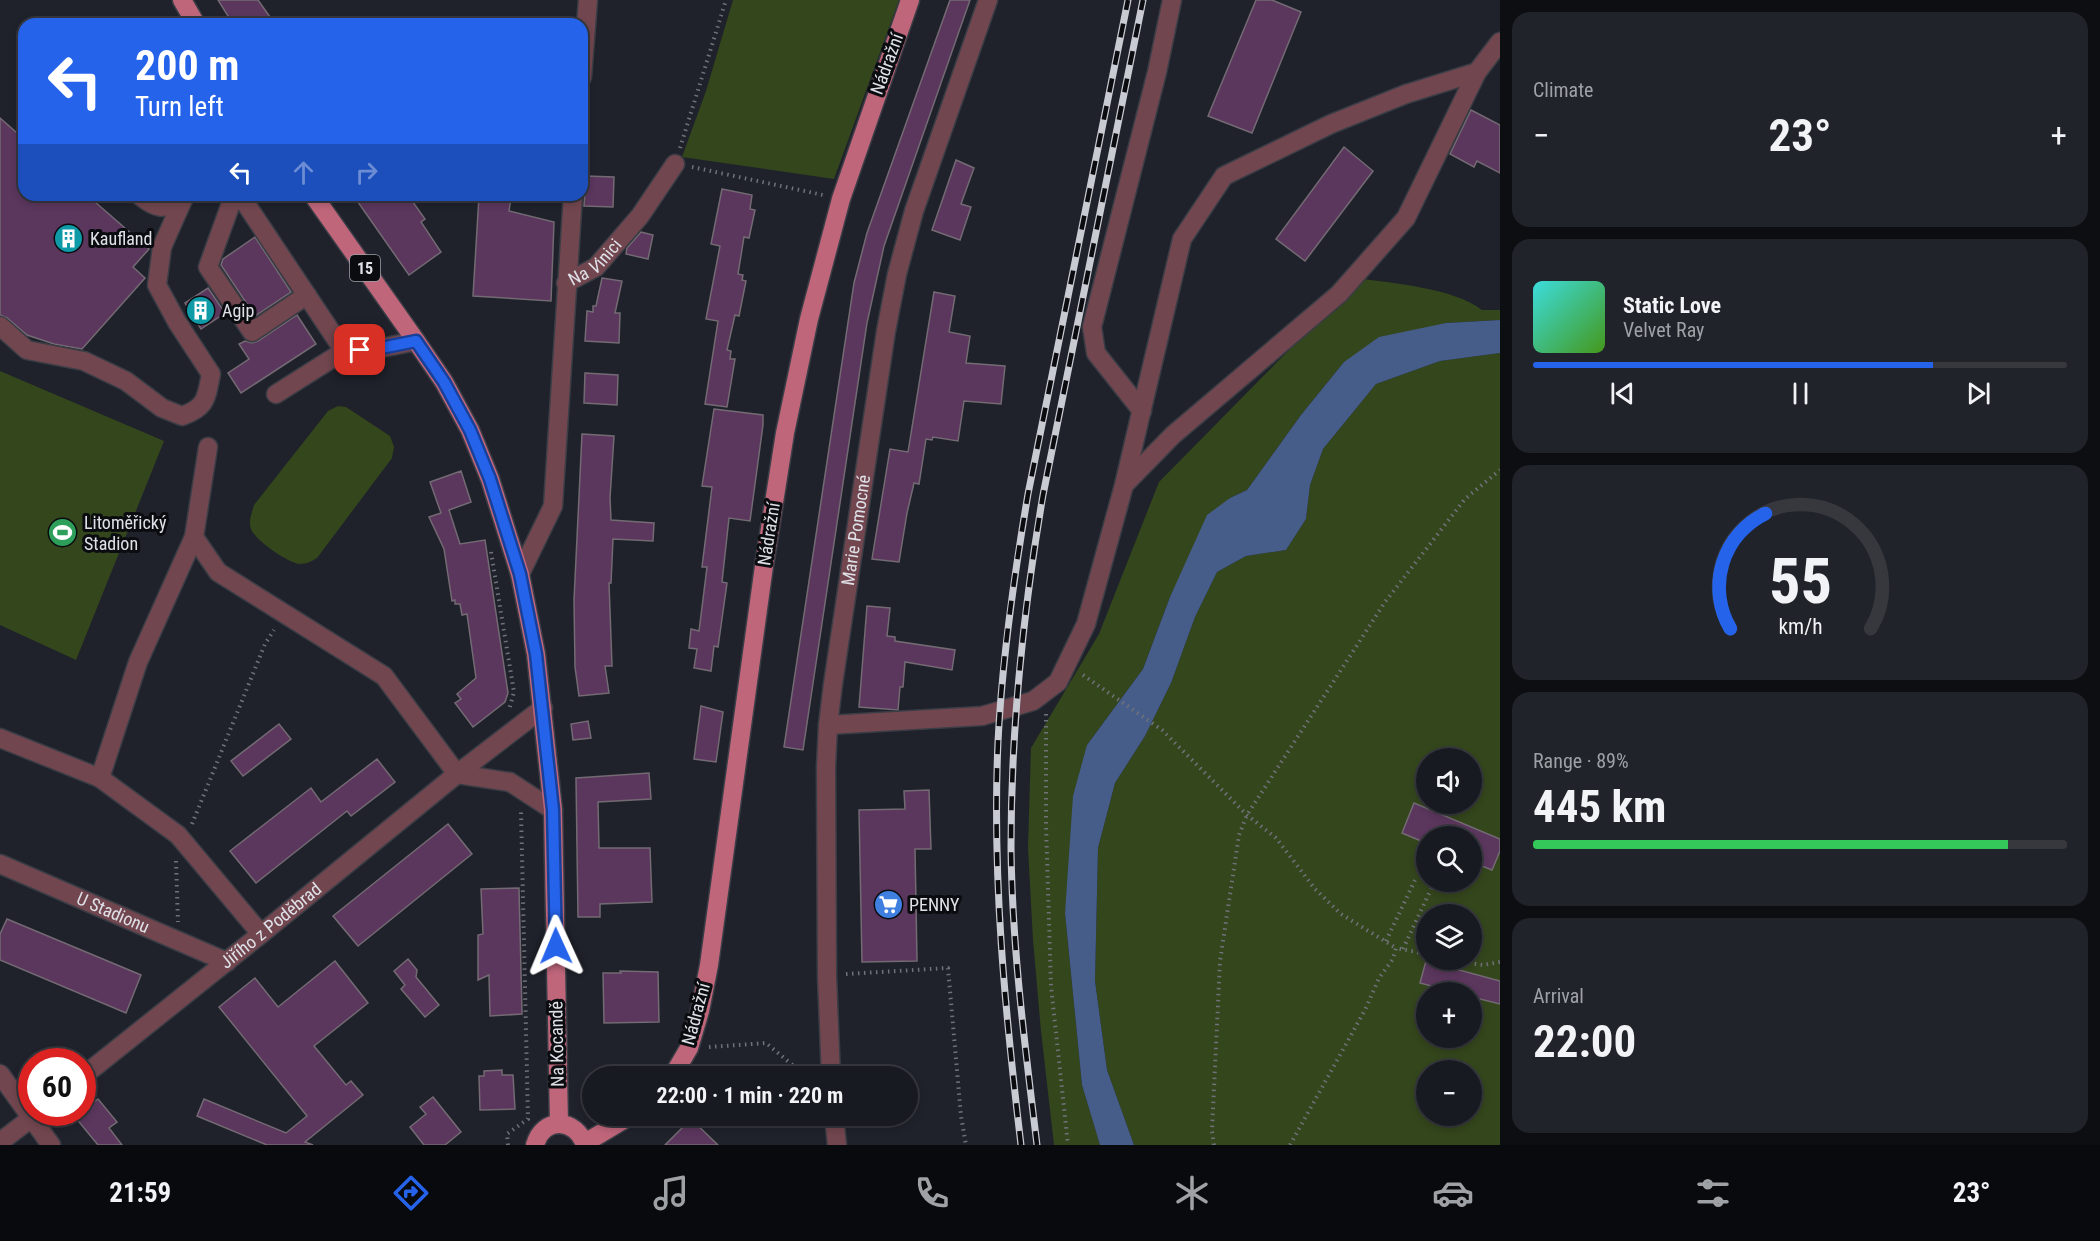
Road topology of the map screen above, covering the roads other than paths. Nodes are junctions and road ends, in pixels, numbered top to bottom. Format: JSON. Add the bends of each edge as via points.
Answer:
{"nodes":[{"id":1,"x":182,"y":0,"type":"edge"},
{"id":2,"x":588,"y":0,"type":"edge"},
{"id":3,"x":910,"y":0,"type":"edge"},
{"id":4,"x":988,"y":0,"type":"edge"},
{"id":5,"x":1172,"y":0,"type":"edge"},
{"id":6,"x":192,"y":18,"type":"edge"},
{"id":7,"x":587,"y":18,"type":"edge"},
{"id":8,"x":1500,"y":42,"type":"edge"},
{"id":9,"x":1477,"y":72,"type":"junction"},
{"id":10,"x":675,"y":164,"type":"road end"},
{"id":11,"x":147,"y":201,"type":"edge"},
{"id":12,"x":178,"y":201,"type":"edge"},
{"id":13,"x":182,"y":201,"type":"edge"},
{"id":14,"x":232,"y":201,"type":"edge"},
{"id":15,"x":244,"y":201,"type":"edge"},
{"id":16,"x":318,"y":201,"type":"edge"},
{"id":17,"x":573,"y":201,"type":"edge"},
{"id":18,"x":566,"y":283,"type":"junction"},
{"id":19,"x":307,"y":295,"type":"junction"},
{"id":20,"x":0,"y":326,"type":"edge"},
{"id":21,"x":416,"y":341,"type":"junction"},
{"id":22,"x":344,"y":351,"type":"junction"},
{"id":23,"x":276,"y":394,"type":"dead end"},
{"id":24,"x":1142,"y":411,"type":"junction"},
{"id":25,"x":208,"y":447,"type":"dead end"},
{"id":26,"x":1124,"y":485,"type":"junction"},
{"id":27,"x":194,"y":537,"type":"junction"},
{"id":28,"x":520,"y":574,"type":"junction"},
{"id":29,"x":543,"y":708,"type":"junction"},
{"id":30,"x":828,"y":725,"type":"junction"},
{"id":31,"x":0,"y":738,"type":"edge"},
{"id":32,"x":457,"y":774,"type":"junction"},
{"id":33,"x":100,"y":778,"type":"junction"},
{"id":34,"x":553,"y":810,"type":"junction"},
{"id":35,"x":0,"y":864,"type":"edge"},
{"id":36,"x":261,"y":934,"type":"junction"},
{"id":37,"x":227,"y":962,"type":"junction"},
{"id":38,"x":96,"y":1066,"type":"edge"},
{"id":39,"x":678,"y":1066,"type":"edge"},
{"id":40,"x":831,"y":1066,"type":"edge"},
{"id":41,"x":0,"y":1074,"type":"edge"},
{"id":42,"x":18,"y":1096,"type":"edge"},
{"id":43,"x":559,"y":1124,"type":"junction"},
{"id":44,"x":21,"y":1126,"type":"edge"},
{"id":45,"x":40,"y":1126,"type":"edge"},
{"id":46,"x":614,"y":1126,"type":"edge"},
{"id":47,"x":835,"y":1126,"type":"edge"},
{"id":48,"x":0,"y":1142,"type":"edge"},
{"id":49,"x":585,"y":1144,"type":"edge"},
{"id":50,"x":51,"y":1145,"type":"edge"},
{"id":51,"x":535,"y":1145,"type":"edge"},
{"id":52,"x":837,"y":1145,"type":"edge"}],
"edges":[{"from":1,"to":6,"type":"main road"},
{"from":2,"to":7,"type":"street"},
{"from":3,"to":39,"type":"main road","name":"Nádražní","via":[[842,199],[809,319],[785,433],[764,566],[709,965],[700,1011]]},
{"from":4,"to":30,"type":"street","name":"Marie Pomocné","via":[[914,211],[897,274]]},
{"from":5,"to":24,"type":"street","via":[[1092,327],[1096,353]]},
{"from":8,"to":9,"type":"street"},
{"from":9,"to":24,"type":"street","via":[[1406,94],[1331,124],[1224,176],[1182,239]]},
{"from":9,"to":26,"type":"street","via":[[1406,218],[1340,294],[1173,435]]},
{"from":10,"to":18,"type":"street","name":"Na Vinici","via":[[640,216],[596,267]]},
{"from":11,"to":12,"type":"street","via":[[155,207],[169,207]]},
{"from":13,"to":20,"type":"street","via":[[162,247],[158,285],[211,374],[206,397],[197,410],[182,416],[162,408],[126,381],[84,361],[27,350]]},
{"from":14,"to":19,"type":"street","via":[[208,267],[252,332]]},
{"from":15,"to":19,"type":"street"},
{"from":16,"to":21,"type":"main road","name":"Na Kocandě","number":"15"},
{"from":17,"to":18,"type":"street"},
{"from":18,"to":28,"type":"street","name":"Na Vinici","via":[[554,506]]},
{"from":19,"to":22,"type":"street"},
{"from":21,"to":22,"type":"street"},
{"from":21,"to":28,"type":"main road","name":"Na Kocandě","number":"15","via":[[470,430]]},
{"from":22,"to":23,"type":"street"},
{"from":24,"to":26,"type":"street"},
{"from":25,"to":27,"type":"street"},
{"from":26,"to":30,"type":"street","via":[[1086,624],[1058,682],[1046,692],[1033,701],[982,716]]},
{"from":27,"to":32,"type":"street","via":[[218,572],[384,676]]},
{"from":27,"to":33,"type":"street","via":[[138,662]]},
{"from":28,"to":29,"type":"main road","name":"Na Kocandě","number":"15"},
{"from":29,"to":32,"type":"street","name":"Jiřího z Poděbrad"},
{"from":29,"to":34,"type":"main road","name":"Na Kocandě","number":"15"},
{"from":30,"to":40,"type":"street","name":"Marie Pomocné"},
{"from":31,"to":33,"type":"street"},
{"from":32,"to":34,"type":"street","via":[[510,782]]},
{"from":32,"to":36,"type":"street","name":"Jiřího z Poděbrad"},
{"from":33,"to":36,"type":"street","via":[[178,835]]},
{"from":34,"to":43,"type":"main road","name":"Na Kocandě","number":"15"},
{"from":35,"to":37,"type":"street","name":"U Stadionu"},
{"from":36,"to":37,"type":"street","name":"Jiřího z Poděbrad"},
{"from":37,"to":38,"type":"street","name":"Jiřího z Poděbrad"},
{"from":41,"to":42,"type":"street"},
{"from":43,"to":49,"type":"main road","via":[[575,1129]]},
{"from":43,"to":51,"type":"main road","via":[[544,1129]]},
{"from":44,"to":48,"type":"street"},
{"from":45,"to":50,"type":"street"},
{"from":46,"to":49,"type":"main road"},
{"from":47,"to":52,"type":"street"}]}
